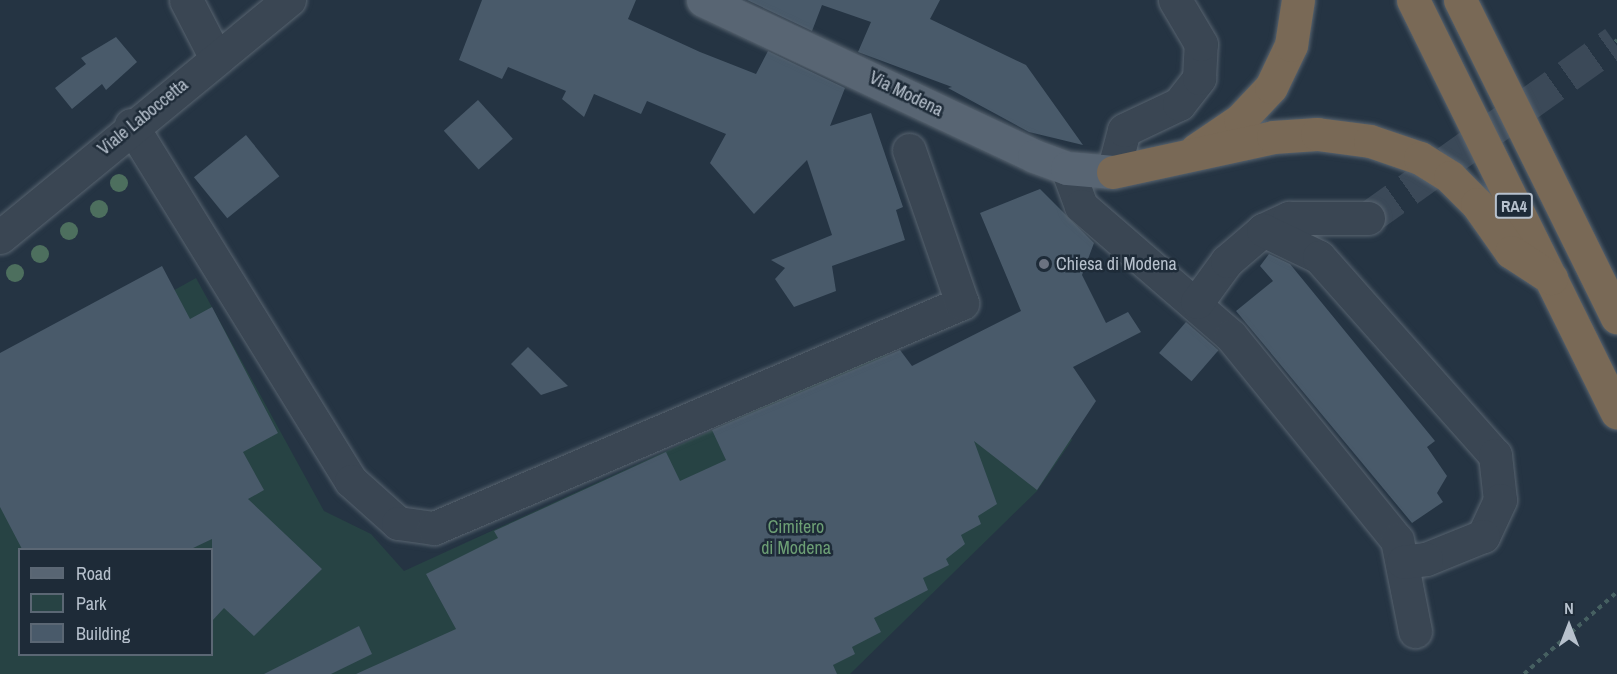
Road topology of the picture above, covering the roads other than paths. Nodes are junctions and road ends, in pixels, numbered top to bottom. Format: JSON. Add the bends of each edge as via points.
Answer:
{"nodes":[{"id":1,"x":186,"y":0,"type":"edge"},
{"id":2,"x":289,"y":0,"type":"edge"},
{"id":3,"x":703,"y":0,"type":"edge"},
{"id":4,"x":1175,"y":0,"type":"edge"},
{"id":5,"x":1298,"y":0,"type":"edge"},
{"id":6,"x":1413,"y":0,"type":"edge"},
{"id":7,"x":1460,"y":0,"type":"edge"},
{"id":8,"x":216,"y":58,"type":"junction"},
{"id":9,"x":131,"y":125,"type":"junction"},
{"id":10,"x":909,"y":150,"type":"dead end"},
{"id":11,"x":1180,"y":161,"type":"junction"},
{"id":12,"x":1067,"y":168,"type":"junction"},
{"id":13,"x":1113,"y":172,"type":"junction"},
{"id":14,"x":1368,"y":218,"type":"tunnel mouth"},
{"id":15,"x":1263,"y":230,"type":"junction"},
{"id":16,"x":0,"y":237,"type":"edge"},
{"id":17,"x":1551,"y":278,"type":"junction"},
{"id":18,"x":1197,"y":302,"type":"junction"},
{"id":19,"x":1617,"y":317,"type":"edge"},
{"id":20,"x":1617,"y":412,"type":"edge"},
{"id":21,"x":1403,"y":562,"type":"junction"},
{"id":22,"x":1415,"y":631,"type":"dead end"}],
"edges":[{"from":1,"to":8,"type":"street"},
{"from":2,"to":8,"type":"street","name":"Viale Laboccetta"},
{"from":3,"to":12,"type":"main road","name":"Via Modena"},
{"from":4,"to":13,"type":"street","via":[[1201,44],[1198,78],[1179,104],[1124,130]]},
{"from":5,"to":11,"type":"highway","via":[[1291,45],[1271,87],[1240,120]]},
{"from":6,"to":17,"type":"highway","number":"RA4"},
{"from":7,"to":19,"type":"highway","number":"RA4"},
{"from":8,"to":9,"type":"street","name":"Viale Laboccetta"},
{"from":9,"to":10,"type":"street","via":[[351,481],[398,523],[434,528],[962,303]]},
{"from":9,"to":16,"type":"street","name":"Viale Laboccetta"},
{"from":11,"to":13,"type":"highway"},
{"from":11,"to":17,"type":"highway","via":[[1273,137],[1317,134],[1370,141],[1420,158],[1450,177],[1477,204],[1511,252]]},
{"from":12,"to":13,"type":"main road","name":"Via Modena"},
{"from":12,"to":18,"type":"street","via":[[1081,206]]},
{"from":14,"to":15,"type":"street","via":[[1288,218]]},
{"from":15,"to":18,"type":"street","via":[[1227,261]]},
{"from":15,"to":21,"type":"street","via":[[1319,256],[1495,455],[1500,500],[1483,536],[1426,559]]},
{"from":17,"to":20,"type":"highway","number":"RA4"},
{"from":18,"to":21,"type":"street","via":[[1397,540]]},
{"from":21,"to":22,"type":"street"}]}
